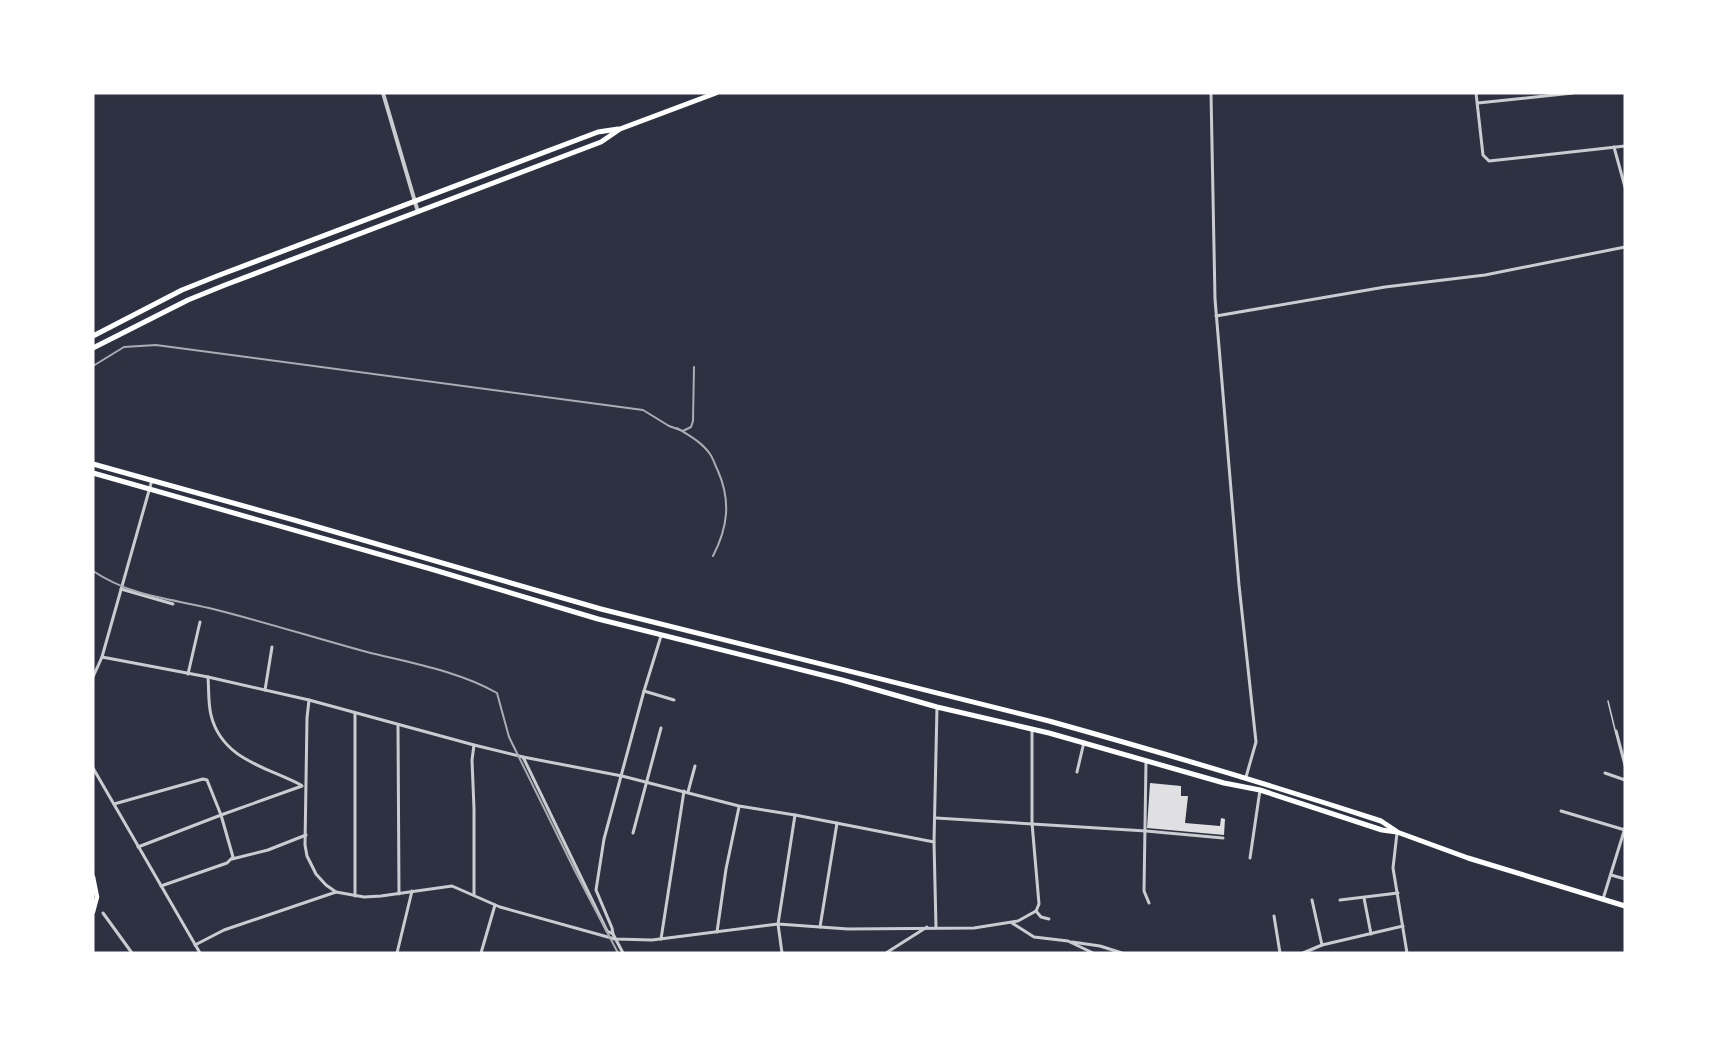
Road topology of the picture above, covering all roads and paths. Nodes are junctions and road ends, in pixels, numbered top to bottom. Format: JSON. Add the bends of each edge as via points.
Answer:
{"nodes":[{"id":1,"x":382,"y":93,"type":"edge"},
{"id":2,"x":716,"y":93,"type":"edge"},
{"id":3,"x":1211,"y":93,"type":"edge"},
{"id":4,"x":1476,"y":93,"type":"edge"},
{"id":5,"x":1573,"y":93,"type":"edge"},
{"id":6,"x":1478,"y":103,"type":"junction"},
{"id":7,"x":620,"y":129,"type":"junction"},
{"id":8,"x":1625,"y":146,"type":"edge"},
{"id":9,"x":1614,"y":147,"type":"junction"},
{"id":10,"x":1625,"y":187,"type":"edge"},
{"id":11,"x":414,"y":201,"type":"junction"},
{"id":12,"x":418,"y":212,"type":"junction"},
{"id":13,"x":1625,"y":247,"type":"edge"},
{"id":14,"x":275,"y":254,"type":"junction"},
{"id":15,"x":280,"y":264,"type":"junction"},
{"id":16,"x":1216,"y":316,"type":"junction"},
{"id":17,"x":93,"y":336,"type":"edge"},
{"id":18,"x":93,"y":348,"type":"edge"},
{"id":19,"x":93,"y":464,"type":"edge"},
{"id":20,"x":93,"y":473,"type":"edge"},
{"id":21,"x":152,"y":480,"type":"junction"},
{"id":22,"x":151,"y":489,"type":"junction"},
{"id":23,"x":121,"y":590,"type":"junction"},
{"id":24,"x":173,"y":604,"type":"dead end"},
{"id":25,"x":200,"y":622,"type":"dead end"},
{"id":26,"x":662,"y":634,"type":"junction"},
{"id":27,"x":272,"y":647,"type":"dead end"},
{"id":28,"x":102,"y":657,"type":"junction"},
{"id":29,"x":844,"y":671,"type":"junction"},
{"id":30,"x":188,"y":674,"type":"junction"},
{"id":31,"x":93,"y":678,"type":"edge"},
{"id":32,"x":208,"y":678,"type":"junction"},
{"id":33,"x":842,"y":680,"type":"junction"},
{"id":34,"x":265,"y":690,"type":"junction"},
{"id":35,"x":644,"y":691,"type":"junction"},
{"id":36,"x":309,"y":700,"type":"junction"},
{"id":37,"x":674,"y":700,"type":"dead end"},
{"id":38,"x":1608,"y":701,"type":"dead end"},
{"id":39,"x":938,"y":707,"type":"junction"},
{"id":40,"x":355,"y":713,"type":"junction"},
{"id":41,"x":398,"y":724,"type":"junction"},
{"id":42,"x":661,"y":728,"type":"dead end"},
{"id":43,"x":1032,"y":729,"type":"junction"},
{"id":44,"x":1616,"y":731,"type":"joint"},
{"id":45,"x":1084,"y":742,"type":"junction"},
{"id":46,"x":474,"y":746,"type":"junction"},
{"id":47,"x":523,"y":757,"type":"junction"},
{"id":48,"x":1146,"y":760,"type":"junction"},
{"id":49,"x":1625,"y":765,"type":"edge"},
{"id":50,"x":695,"y":766,"type":"dead end"},
{"id":51,"x":93,"y":768,"type":"edge"},
{"id":52,"x":1077,"y":772,"type":"dead end"},
{"id":53,"x":1227,"y":772,"type":"junction"},
{"id":54,"x":1605,"y":773,"type":"dead end"},
{"id":55,"x":622,"y":776,"type":"junction"},
{"id":56,"x":1246,"y":777,"type":"junction"},
{"id":57,"x":1625,"y":780,"type":"edge"},
{"id":58,"x":646,"y":782,"type":"junction"},
{"id":59,"x":1224,"y":783,"type":"junction"},
{"id":60,"x":304,"y":786,"type":"junction"},
{"id":61,"x":1260,"y":790,"type":"junction"},
{"id":62,"x":686,"y":791,"type":"junction"},
{"id":63,"x":114,"y":804,"type":"junction"},
{"id":64,"x":739,"y":806,"type":"junction"},
{"id":65,"x":1561,"y":811,"type":"dead end"},
{"id":66,"x":221,"y":815,"type":"junction"},
{"id":67,"x":795,"y":815,"type":"junction"},
{"id":68,"x":936,"y":818,"type":"junction"},
{"id":69,"x":837,"y":823,"type":"junction"},
{"id":70,"x":1032,"y":824,"type":"junction"},
{"id":71,"x":1625,"y":829,"type":"edge"},
{"id":72,"x":1146,"y":831,"type":"junction"},
{"id":73,"x":1397,"y":832,"type":"junction"},
{"id":74,"x":633,"y":833,"type":"dead end"},
{"id":75,"x":306,"y":835,"type":"junction"},
{"id":76,"x":1223,"y":838,"type":"dead end"},
{"id":77,"x":934,"y":842,"type":"junction"},
{"id":78,"x":138,"y":847,"type":"junction"},
{"id":79,"x":1250,"y":858,"type":"dead end"},
{"id":80,"x":232,"y":859,"type":"junction"},
{"id":81,"x":1611,"y":875,"type":"junction"},
{"id":82,"x":93,"y":877,"type":"edge"},
{"id":83,"x":1625,"y":879,"type":"edge"},
{"id":84,"x":160,"y":886,"type":"junction"},
{"id":85,"x":596,"y":890,"type":"junction"},
{"id":86,"x":412,"y":891,"type":"junction"},
{"id":87,"x":588,"y":891,"type":"junction"},
{"id":88,"x":336,"y":892,"type":"junction"},
{"id":89,"x":1398,"y":893,"type":"junction"},
{"id":90,"x":399,"y":894,"type":"junction"},
{"id":91,"x":474,"y":895,"type":"junction"},
{"id":92,"x":356,"y":896,"type":"junction"},
{"id":93,"x":1363,"y":897,"type":"junction"},
{"id":94,"x":1603,"y":899,"type":"junction"},
{"id":95,"x":1312,"y":900,"type":"dead end"},
{"id":96,"x":1340,"y":900,"type":"dead end"},
{"id":97,"x":1149,"y":903,"type":"dead end"},
{"id":98,"x":495,"y":905,"type":"junction"},
{"id":99,"x":1625,"y":906,"type":"edge"},
{"id":100,"x":603,"y":909,"type":"junction"},
{"id":101,"x":597,"y":910,"type":"junction"},
{"id":102,"x":1036,"y":911,"type":"junction"},
{"id":103,"x":93,"y":912,"type":"edge"},
{"id":104,"x":103,"y":913,"type":"dead end"},
{"id":105,"x":1274,"y":916,"type":"dead end"},
{"id":106,"x":1049,"y":919,"type":"dead end"},
{"id":107,"x":1012,"y":923,"type":"junction"},
{"id":108,"x":778,"y":924,"type":"junction"},
{"id":109,"x":1403,"y":926,"type":"junction"},
{"id":110,"x":820,"y":927,"type":"junction"},
{"id":111,"x":927,"y":927,"type":"junction"},
{"id":112,"x":936,"y":927,"type":"junction"},
{"id":113,"x":717,"y":932,"type":"junction"},
{"id":114,"x":613,"y":934,"type":"junction"},
{"id":115,"x":1371,"y":934,"type":"junction"},
{"id":116,"x":615,"y":939,"type":"junction"},
{"id":117,"x":661,"y":939,"type":"junction"},
{"id":118,"x":1068,"y":941,"type":"junction"},
{"id":119,"x":195,"y":945,"type":"junction"},
{"id":120,"x":1322,"y":945,"type":"junction"},
{"id":121,"x":132,"y":953,"type":"edge"},
{"id":122,"x":200,"y":953,"type":"edge"},
{"id":123,"x":398,"y":953,"type":"edge"},
{"id":124,"x":481,"y":953,"type":"edge"},
{"id":125,"x":623,"y":953,"type":"edge"},
{"id":126,"x":782,"y":953,"type":"edge"},
{"id":127,"x":886,"y":953,"type":"edge"},
{"id":128,"x":1093,"y":953,"type":"edge"},
{"id":129,"x":1122,"y":953,"type":"edge"},
{"id":130,"x":1280,"y":953,"type":"edge"},
{"id":131,"x":1303,"y":953,"type":"edge"},
{"id":132,"x":1407,"y":953,"type":"edge"}],
"edges":[{"from":1,"to":11,"type":"street"},
{"from":2,"to":7,"type":"highway"},
{"from":3,"to":16,"type":"street"},
{"from":4,"to":6,"type":"street"},
{"from":5,"to":6,"type":"street"},
{"from":6,"to":9,"type":"street","via":[[1483,155],[1489,161]]},
{"from":7,"to":11,"type":"highway","via":[[598,132]]},
{"from":7,"to":12,"type":"highway","via":[[601,142]]},
{"from":8,"to":9,"type":"street"},
{"from":9,"to":10,"type":"street"},
{"from":11,"to":12,"type":"street"},
{"from":11,"to":14,"type":"highway"},
{"from":12,"to":15,"type":"highway"},
{"from":13,"to":16,"type":"street","via":[[1485,275],[1384,287]]},
{"from":14,"to":15,"type":"highway"},
{"from":14,"to":17,"type":"highway","via":[[182,290]]},
{"from":15,"to":18,"type":"highway","via":[[188,300]]},
{"from":16,"to":56,"type":"street","via":[[1256,742]]},
{"from":19,"to":21,"type":"highway"},
{"from":20,"to":22,"type":"highway"},
{"from":21,"to":22,"type":"street"},
{"from":21,"to":29,"type":"highway","via":[[601,609]]},
{"from":22,"to":23,"type":"street"},
{"from":22,"to":26,"type":"highway","via":[[598,619]]},
{"from":23,"to":24,"type":"street"},
{"from":23,"to":28,"type":"street"},
{"from":25,"to":30,"type":"street"},
{"from":26,"to":33,"type":"highway"},
{"from":26,"to":35,"type":"street"},
{"from":27,"to":34,"type":"street"},
{"from":28,"to":30,"type":"street"},
{"from":28,"to":31,"type":"street"},
{"from":29,"to":33,"type":"highway"},
{"from":29,"to":53,"type":"highway","via":[[1049,721]]},
{"from":30,"to":32,"type":"street"},
{"from":32,"to":34,"type":"street"},
{"from":32,"to":60,"type":"street","via":[[212,718],[222,740],[251,763]]},
{"from":33,"to":39,"type":"highway"},
{"from":34,"to":36,"type":"street"},
{"from":35,"to":37,"type":"street"},
{"from":35,"to":55,"type":"street"},
{"from":36,"to":40,"type":"street"},
{"from":36,"to":60,"type":"street"},
{"from":38,"to":44,"type":"lane"},
{"from":39,"to":43,"type":"highway"},
{"from":39,"to":68,"type":"street"},
{"from":40,"to":41,"type":"street"},
{"from":40,"to":92,"type":"street"},
{"from":41,"to":46,"type":"street"},
{"from":41,"to":90,"type":"street"},
{"from":42,"to":58,"type":"street"},
{"from":43,"to":45,"type":"highway"},
{"from":43,"to":70,"type":"street"},
{"from":44,"to":49,"type":"street"},
{"from":45,"to":48,"type":"highway"},
{"from":45,"to":52,"type":"street"},
{"from":46,"to":47,"type":"street"},
{"from":46,"to":91,"type":"street"},
{"from":47,"to":55,"type":"street"},
{"from":47,"to":87,"type":"street"},
{"from":48,"to":59,"type":"highway"},
{"from":48,"to":72,"type":"street"},
{"from":50,"to":62,"type":"street"},
{"from":51,"to":63,"type":"street"},
{"from":53,"to":56,"type":"highway"},
{"from":53,"to":59,"type":"highway"},
{"from":54,"to":57,"type":"street"},
{"from":55,"to":58,"type":"street"},
{"from":55,"to":85,"type":"street","via":[[604,839]]},
{"from":56,"to":73,"type":"highway","via":[[1381,821]]},
{"from":58,"to":62,"type":"street"},
{"from":58,"to":74,"type":"street"},
{"from":59,"to":61,"type":"highway"},
{"from":60,"to":66,"type":"street"},
{"from":60,"to":75,"type":"street"},
{"from":61,"to":73,"type":"highway"},
{"from":61,"to":79,"type":"street"},
{"from":62,"to":64,"type":"street"},
{"from":62,"to":117,"type":"street"},
{"from":63,"to":66,"type":"street","via":[[206,779]]},
{"from":63,"to":78,"type":"street"},
{"from":64,"to":67,"type":"street"},
{"from":64,"to":113,"type":"street"},
{"from":65,"to":71,"type":"street"},
{"from":66,"to":78,"type":"street"},
{"from":66,"to":80,"type":"street"},
{"from":67,"to":69,"type":"street"},
{"from":67,"to":108,"type":"street"},
{"from":68,"to":70,"type":"street"},
{"from":68,"to":77,"type":"street"},
{"from":69,"to":77,"type":"street"},
{"from":69,"to":110,"type":"street"},
{"from":70,"to":72,"type":"street"},
{"from":70,"to":102,"type":"street","via":[[1039,904]]},
{"from":71,"to":81,"type":"street"},
{"from":72,"to":76,"type":"street"},
{"from":72,"to":97,"type":"street","via":[[1144,891]]},
{"from":73,"to":89,"type":"street","via":[[1393,868]]},
{"from":73,"to":94,"type":"highway"},
{"from":75,"to":80,"type":"street"},
{"from":75,"to":88,"type":"street","via":[[307,856],[316,874]]},
{"from":77,"to":112,"type":"street"},
{"from":78,"to":84,"type":"street"},
{"from":80,"to":84,"type":"street"},
{"from":81,"to":83,"type":"street"},
{"from":81,"to":94,"type":"street"},
{"from":82,"to":103,"type":"main road","via":[[97,897]]},
{"from":84,"to":119,"type":"street"},
{"from":85,"to":87,"type":"street"},
{"from":85,"to":100,"type":"street"},
{"from":86,"to":90,"type":"street"},
{"from":86,"to":91,"type":"street","via":[[450,886]]},
{"from":86,"to":123,"type":"street"},
{"from":87,"to":101,"type":"street"},
{"from":88,"to":92,"type":"street"},
{"from":88,"to":119,"type":"street","via":[[224,930]]},
{"from":89,"to":93,"type":"street"},
{"from":89,"to":109,"type":"street"},
{"from":90,"to":92,"type":"street"},
{"from":91,"to":98,"type":"street"},
{"from":93,"to":96,"type":"street"},
{"from":93,"to":115,"type":"street"},
{"from":94,"to":99,"type":"highway"},
{"from":95,"to":120,"type":"street"},
{"from":98,"to":116,"type":"street"},
{"from":98,"to":124,"type":"street"},
{"from":100,"to":101,"type":"street"},
{"from":100,"to":114,"type":"street"},
{"from":101,"to":114,"type":"street","via":[[607,931]]},
{"from":102,"to":106,"type":"street"},
{"from":102,"to":107,"type":"street"},
{"from":104,"to":121,"type":"street"},
{"from":105,"to":130,"type":"street"},
{"from":107,"to":112,"type":"street"},
{"from":107,"to":118,"type":"street","via":[[1034,937]]},
{"from":108,"to":110,"type":"street"},
{"from":108,"to":113,"type":"street"},
{"from":108,"to":126,"type":"street"},
{"from":109,"to":115,"type":"street"},
{"from":109,"to":132,"type":"street"},
{"from":110,"to":111,"type":"street"},
{"from":111,"to":112,"type":"street"},
{"from":111,"to":127,"type":"street"},
{"from":113,"to":117,"type":"street"},
{"from":114,"to":116,"type":"street"},
{"from":115,"to":120,"type":"street"},
{"from":116,"to":117,"type":"street"},
{"from":116,"to":125,"type":"street"},
{"from":118,"to":128,"type":"street"},
{"from":118,"to":129,"type":"street"},
{"from":119,"to":122,"type":"street"},
{"from":120,"to":131,"type":"street"}]}
